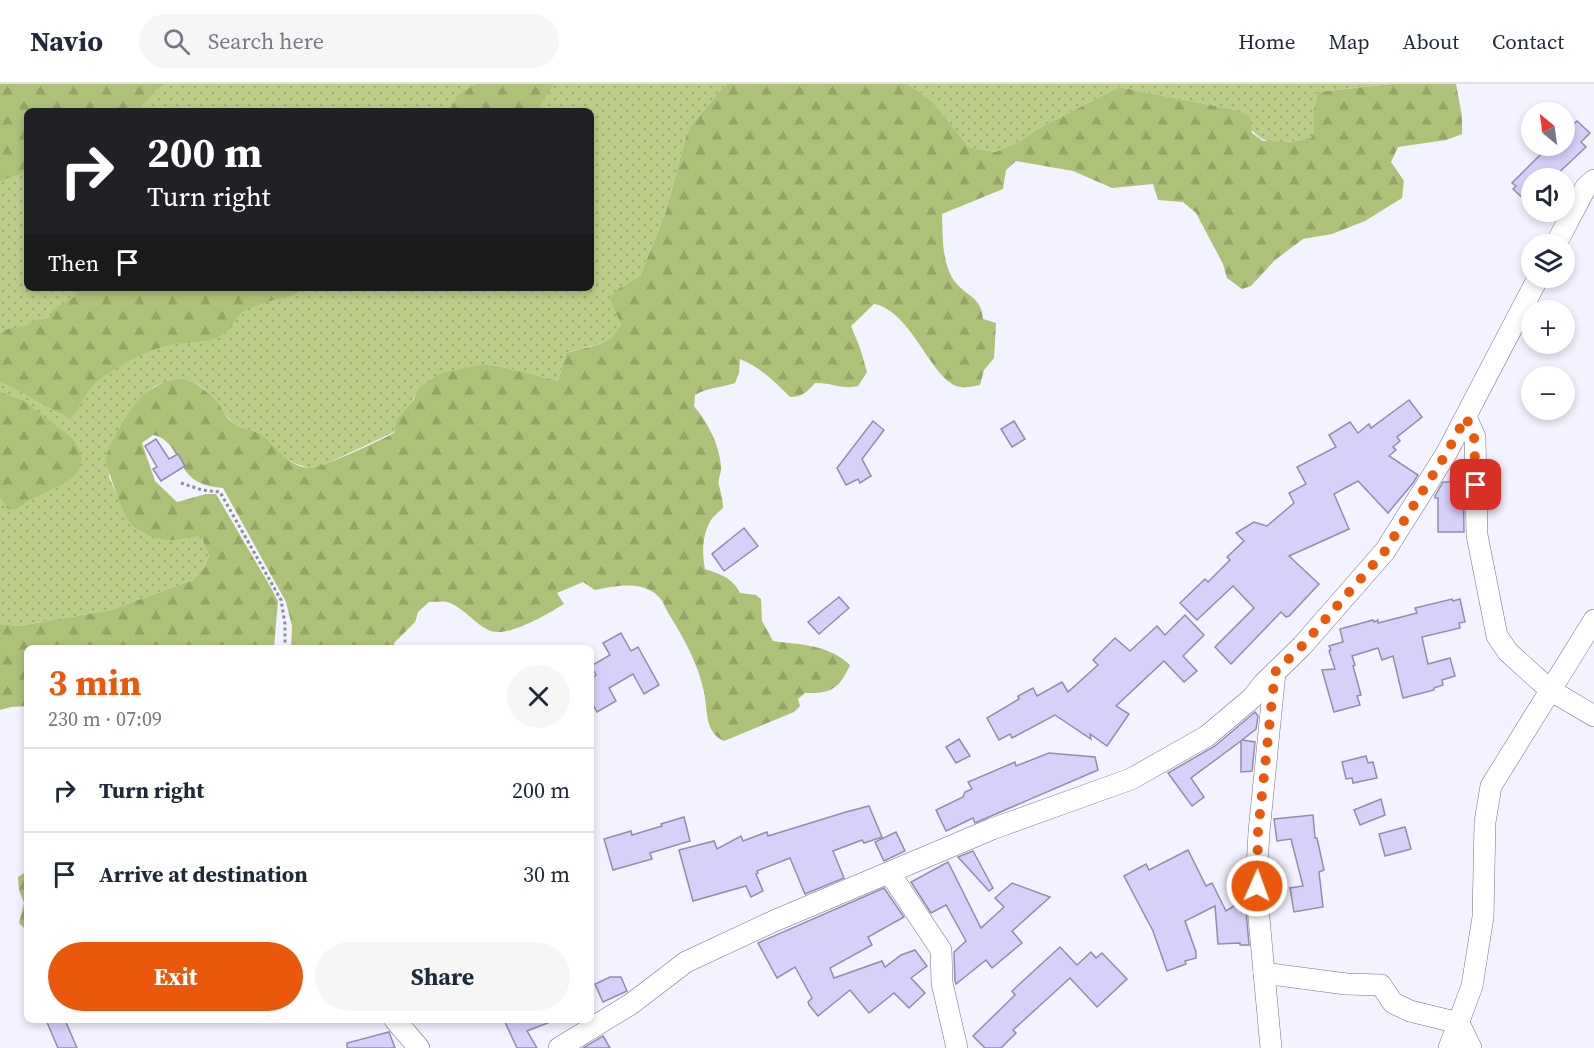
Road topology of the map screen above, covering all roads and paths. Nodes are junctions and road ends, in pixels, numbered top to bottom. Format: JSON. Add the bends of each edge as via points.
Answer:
{"nodes":[{"id":1,"x":1594,"y":180,"type":"edge"},
{"id":2,"x":1561,"y":234,"type":"edge"},
{"id":3,"x":1533,"y":288,"type":"edge"},
{"id":4,"x":1466,"y":417,"type":"junction"},
{"id":5,"x":181,"y":483,"type":"dead end"},
{"id":6,"x":1594,"y":620,"type":"edge"},
{"id":7,"x":285,"y":645,"type":"edge"},
{"id":8,"x":1275,"y":672,"type":"junction"},
{"id":9,"x":1550,"y":690,"type":"junction"},
{"id":10,"x":1594,"y":716,"type":"edge"},
{"id":11,"x":888,"y":874,"type":"junction"},
{"id":12,"x":1264,"y":973,"type":"junction"},
{"id":13,"x":398,"y":1023,"type":"edge"},
{"id":14,"x":1459,"y":1023,"type":"junction"},
{"id":15,"x":419,"y":1048,"type":"edge"},
{"id":16,"x":560,"y":1048,"type":"edge"},
{"id":17,"x":957,"y":1048,"type":"edge"},
{"id":18,"x":1271,"y":1048,"type":"edge"},
{"id":19,"x":1449,"y":1048,"type":"edge"},
{"id":20,"x":1471,"y":1048,"type":"edge"}],
"edges":[{"from":1,"to":2,"type":"street","via":[[1586,187]]},
{"from":3,"to":4,"type":"street"},
{"from":4,"to":8,"type":"street","via":[[1385,551]]},
{"from":4,"to":9,"type":"street","via":[[1474,437],[1478,535],[1497,636],[1508,652]]},
{"from":5,"to":7,"type":"path","via":[[220,492],[281,600]]},
{"from":6,"to":9,"type":"street"},
{"from":8,"to":11,"type":"street","via":[[1252,698],[1207,736],[1131,779],[992,829]]},
{"from":8,"to":12,"type":"street","via":[[1258,843]]},
{"from":9,"to":10,"type":"street"},
{"from":9,"to":14,"type":"street","via":[[1491,786],[1485,822],[1483,917],[1472,986]]},
{"from":11,"to":16,"type":"street","via":[[686,962],[631,1004]]},
{"from":11,"to":17,"type":"street","via":[[941,950],[942,983]]},
{"from":12,"to":14,"type":"street","via":[[1381,985],[1393,1003]]},
{"from":12,"to":18,"type":"street"},
{"from":13,"to":15,"type":"street"},
{"from":14,"to":19,"type":"street"},
{"from":14,"to":20,"type":"street"}]}
